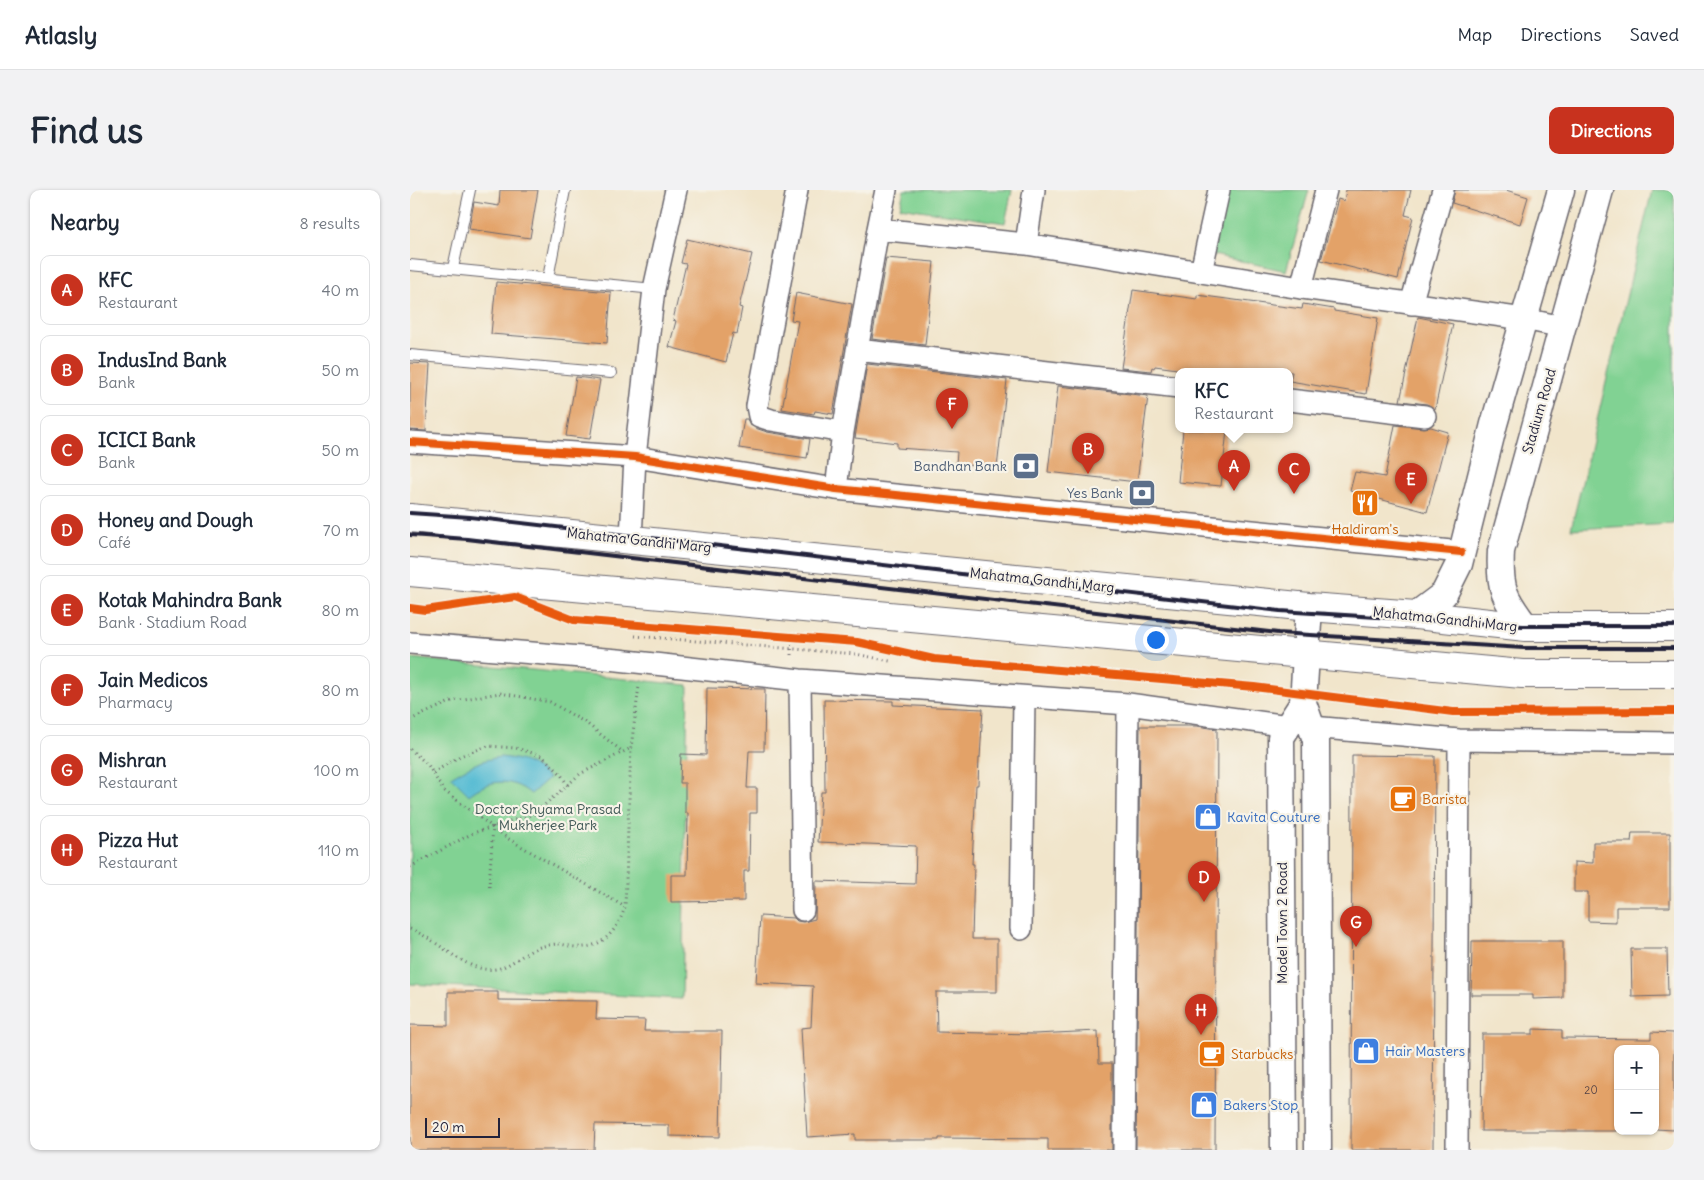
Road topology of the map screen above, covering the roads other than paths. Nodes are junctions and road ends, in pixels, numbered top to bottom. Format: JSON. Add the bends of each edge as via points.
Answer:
{"nodes":[{"id":1,"x":470,"y":190,"type":"edge"},
{"id":2,"x":565,"y":190,"type":"edge"},
{"id":3,"x":676,"y":190,"type":"edge"},
{"id":4,"x":797,"y":190,"type":"edge"},
{"id":5,"x":886,"y":190,"type":"edge"},
{"id":6,"x":1034,"y":190,"type":"edge"},
{"id":7,"x":1219,"y":190,"type":"edge"},
{"id":8,"x":1326,"y":190,"type":"edge"},
{"id":9,"x":1443,"y":190,"type":"edge"},
{"id":10,"x":1561,"y":190,"type":"edge"},
{"id":11,"x":1600,"y":190,"type":"edge"},
{"id":12,"x":878,"y":229,"type":"junction"},
{"id":13,"x":1026,"y":244,"type":"junction"},
{"id":14,"x":410,"y":265,"type":"edge"},
{"id":15,"x":453,"y":268,"type":"junction"},
{"id":16,"x":1201,"y":272,"type":"junction"},
{"id":17,"x":548,"y":278,"type":"junction"},
{"id":18,"x":1301,"y":288,"type":"junction"},
{"id":19,"x":654,"y":289,"type":"junction"},
{"id":20,"x":1411,"y":304,"type":"junction"},
{"id":21,"x":1524,"y":319,"type":"junction"},
{"id":22,"x":1563,"y":327,"type":"junction"},
{"id":23,"x":857,"y":350,"type":"junction"},
{"id":24,"x":410,"y":355,"type":"edge"},
{"id":25,"x":611,"y":373,"type":"dead end"},
{"id":26,"x":1175,"y":388,"type":"edge"},
{"id":27,"x":1293,"y":400,"type":"edge"},
{"id":28,"x":1425,"y":416,"type":"dead end"},
{"id":29,"x":843,"y":432,"type":"junction"},
{"id":30,"x":410,"y":442,"type":"edge"},
{"id":31,"x":635,"y":457,"type":"junction"},
{"id":32,"x":836,"y":489,"type":"junction"},
{"id":33,"x":410,"y":518,"type":"edge"},
{"id":34,"x":631,"y":539,"type":"junction"},
{"id":35,"x":1461,"y":552,"type":"junction"},
{"id":36,"x":410,"y":572,"type":"edge"},
{"id":37,"x":1309,"y":607,"type":"junction"},
{"id":38,"x":1416,"y":615,"type":"junction"},
{"id":39,"x":1674,"y":627,"type":"edge"},
{"id":40,"x":1526,"y":628,"type":"junction"},
{"id":41,"x":410,"y":643,"type":"edge"},
{"id":42,"x":1307,"y":654,"type":"junction"},
{"id":43,"x":1674,"y":674,"type":"edge"},
{"id":44,"x":800,"y":680,"type":"junction"},
{"id":45,"x":1024,"y":697,"type":"junction"},
{"id":46,"x":1128,"y":704,"type":"junction"},
{"id":47,"x":1302,"y":712,"type":"junction"},
{"id":48,"x":1459,"y":740,"type":"junction"},
{"id":49,"x":1674,"y":743,"type":"edge"},
{"id":50,"x":803,"y":910,"type":"dead end"},
{"id":51,"x":1021,"y":929,"type":"dead end"},
{"id":52,"x":1124,"y":1150,"type":"edge"},
{"id":53,"x":1284,"y":1150,"type":"edge"},
{"id":54,"x":1318,"y":1150,"type":"edge"},
{"id":55,"x":1458,"y":1150,"type":"edge"}],
"edges":[{"from":1,"to":15,"type":"lane"},
{"from":2,"to":17,"type":"lane"},
{"from":3,"to":19,"type":"street"},
{"from":4,"to":29,"type":"street","via":[[756,406],[759,416],[771,420]]},
{"from":5,"to":12,"type":"street"},
{"from":6,"to":13,"type":"street"},
{"from":7,"to":16,"type":"street"},
{"from":8,"to":18,"type":"street"},
{"from":9,"to":20,"type":"street"},
{"from":10,"to":21,"type":"street"},
{"from":11,"to":22,"type":"street","name":"Stadium Road"},
{"from":12,"to":13,"type":"street"},
{"from":12,"to":23,"type":"street"},
{"from":13,"to":16,"type":"street"},
{"from":14,"to":15,"type":"lane"},
{"from":15,"to":17,"type":"lane"},
{"from":16,"to":18,"type":"street"},
{"from":17,"to":19,"type":"lane"},
{"from":18,"to":20,"type":"street"},
{"from":19,"to":31,"type":"street"},
{"from":20,"to":21,"type":"street"},
{"from":21,"to":22,"type":"street"},
{"from":21,"to":35,"type":"street"},
{"from":22,"to":40,"type":"street","name":"Stadium Road","via":[[1500,551],[1503,590]]},
{"from":23,"to":26,"type":"street"},
{"from":23,"to":29,"type":"street"},
{"from":24,"to":25,"type":"lane"},
{"from":27,"to":28,"type":"street"},
{"from":29,"to":32,"type":"street"},
{"from":30,"to":31,"type":"street"},
{"from":31,"to":32,"type":"street"},
{"from":31,"to":34,"type":"street"},
{"from":32,"to":35,"type":"street"},
{"from":33,"to":34,"type":"main road","name":"Mahatma Gandhi Marg"},
{"from":34,"to":37,"type":"main road","name":"Mahatma Gandhi Marg"},
{"from":35,"to":38,"type":"street","via":[[1460,564],[1444,594]]},
{"from":36,"to":42,"type":"main road"},
{"from":37,"to":38,"type":"main road","name":"Mahatma Gandhi Marg"},
{"from":37,"to":42,"type":"street"},
{"from":38,"to":40,"type":"main road","name":"Mahatma Gandhi Marg"},
{"from":39,"to":40,"type":"main road","name":"Mahatma Gandhi Marg"},
{"from":41,"to":44,"type":"street"},
{"from":42,"to":43,"type":"main road","via":[[1522,674]]},
{"from":42,"to":47,"type":"street"},
{"from":44,"to":45,"type":"street"},
{"from":44,"to":50,"type":"street"},
{"from":45,"to":46,"type":"street"},
{"from":45,"to":51,"type":"street"},
{"from":46,"to":47,"type":"street"},
{"from":46,"to":52,"type":"street"},
{"from":47,"to":48,"type":"street"},
{"from":47,"to":53,"type":"street","name":"Model Town 2 Road","via":[[1281,737]]},
{"from":47,"to":54,"type":"street","via":[[1316,740]]},
{"from":48,"to":49,"type":"street"},
{"from":48,"to":55,"type":"street"}]}
